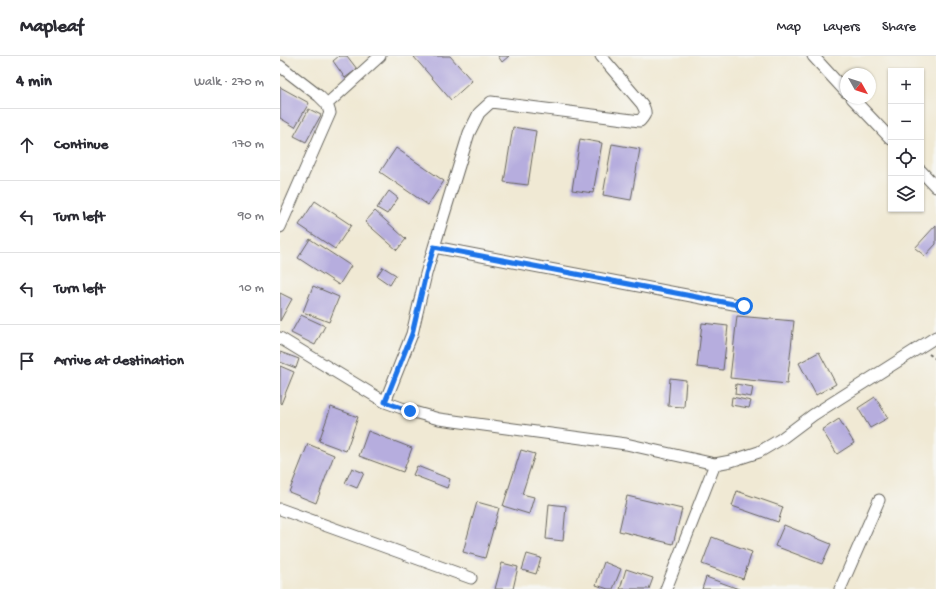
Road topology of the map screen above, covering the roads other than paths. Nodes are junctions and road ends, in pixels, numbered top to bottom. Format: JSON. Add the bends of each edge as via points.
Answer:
{"nodes":[{"id":1,"x":380,"y":56,"type":"edge"},
{"id":2,"x":601,"y":56,"type":"edge"},
{"id":3,"x":813,"y":56,"type":"edge"},
{"id":4,"x":280,"y":66,"type":"edge"},
{"id":5,"x":840,"y":85,"type":"edge"},
{"id":6,"x":327,"y":104,"type":"junction"},
{"id":7,"x":858,"y":104,"type":"edge"},
{"id":8,"x":888,"y":137,"type":"edge"},
{"id":9,"x":924,"y":174,"type":"edge"},
{"id":10,"x":936,"y":187,"type":"edge"},
{"id":11,"x":280,"y":228,"type":"edge"},
{"id":12,"x":434,"y":247,"type":"junction"},
{"id":13,"x":744,"y":306,"type":"dead end"},
{"id":14,"x":936,"y":337,"type":"edge"},
{"id":15,"x":280,"y":338,"type":"edge"},
{"id":16,"x":385,"y":402,"type":"junction"},
{"id":17,"x":715,"y":464,"type":"junction"},
{"id":18,"x":879,"y":500,"type":"dead end"},
{"id":19,"x":280,"y":509,"type":"edge"},
{"id":20,"x":471,"y":578,"type":"dead end"},
{"id":21,"x":666,"y":589,"type":"edge"},
{"id":22,"x":840,"y":589,"type":"edge"}],
"edges":[{"from":1,"to":6,"type":"street"},
{"from":2,"to":12,"type":"street","via":[[646,110],[640,121],[491,102],[479,113],[469,133]]},
{"from":3,"to":5,"type":"street"},
{"from":4,"to":6,"type":"street"},
{"from":6,"to":11,"type":"street","via":[[330,113]]},
{"from":7,"to":8,"type":"street"},
{"from":9,"to":10,"type":"street"},
{"from":12,"to":13,"type":"street"},
{"from":12,"to":16,"type":"street","via":[[412,334]]},
{"from":14,"to":17,"type":"street","via":[[759,452]]},
{"from":15,"to":16,"type":"street"},
{"from":16,"to":17,"type":"street","via":[[439,419],[626,444]]},
{"from":17,"to":21,"type":"street"},
{"from":18,"to":22,"type":"street"},
{"from":19,"to":20,"type":"street"}]}
